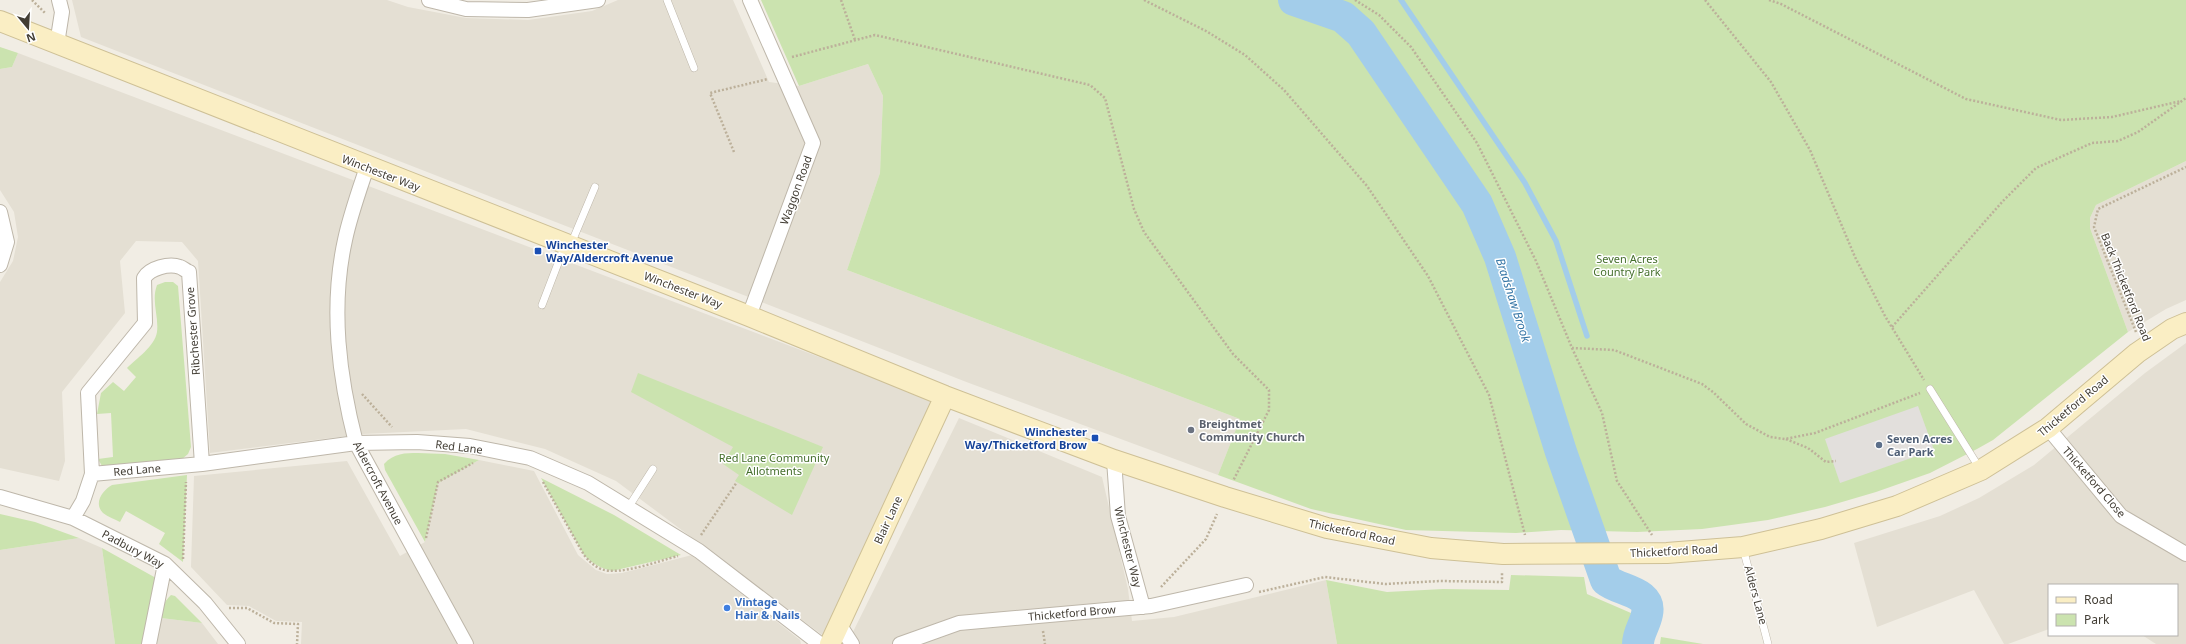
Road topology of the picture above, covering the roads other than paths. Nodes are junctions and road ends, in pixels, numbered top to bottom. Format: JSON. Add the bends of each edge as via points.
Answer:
{"nodes":[{"id":1,"x":59,"y":0,"type":"edge"},
{"id":2,"x":429,"y":0,"type":"edge"},
{"id":3,"x":598,"y":0,"type":"edge"},
{"id":4,"x":667,"y":0,"type":"edge"},
{"id":5,"x":750,"y":0,"type":"edge"},
{"id":6,"x":0,"y":21,"type":"edge"},
{"id":7,"x":57,"y":44,"type":"junction"},
{"id":8,"x":694,"y":68,"type":"dead end"},
{"id":9,"x":367,"y":167,"type":"junction"},
{"id":10,"x":595,"y":187,"type":"dead end"},
{"id":11,"x":0,"y":212,"type":"edge"},
{"id":12,"x":567,"y":245,"type":"junction"},
{"id":13,"x":0,"y":264,"type":"edge"},
{"id":14,"x":542,"y":305,"type":"dead end"},
{"id":15,"x":749,"y":316,"type":"junction"},
{"id":16,"x":2186,"y":323,"type":"edge"},
{"id":17,"x":1930,"y":390,"type":"road end"},
{"id":18,"x":945,"y":396,"type":"junction"},
{"id":19,"x":2048,"y":428,"type":"junction"},
{"id":20,"x":356,"y":443,"type":"junction"},
{"id":21,"x":1114,"y":460,"type":"junction"},
{"id":22,"x":202,"y":464,"type":"junction"},
{"id":23,"x":653,"y":469,"type":"dead end"},
{"id":24,"x":1981,"y":470,"type":"junction"},
{"id":25,"x":92,"y":474,"type":"junction"},
{"id":26,"x":0,"y":497,"type":"edge"},
{"id":27,"x":628,"y":508,"type":"junction"},
{"id":28,"x":73,"y":518,"type":"junction"},
{"id":29,"x":1743,"y":547,"type":"junction"},
{"id":30,"x":2186,"y":554,"type":"edge"},
{"id":31,"x":165,"y":564,"type":"junction"},
{"id":32,"x":1246,"y":585,"type":"road end"},
{"id":33,"x":1147,"y":606,"type":"junction"},
{"id":34,"x":839,"y":624,"type":"junction"},
{"id":35,"x":149,"y":644,"type":"edge"},
{"id":36,"x":238,"y":644,"type":"edge"},
{"id":37,"x":466,"y":644,"type":"edge"},
{"id":38,"x":820,"y":644,"type":"edge"},
{"id":39,"x":830,"y":644,"type":"edge"},
{"id":40,"x":852,"y":644,"type":"edge"},
{"id":41,"x":900,"y":644,"type":"edge"},
{"id":42,"x":1768,"y":644,"type":"edge"}],
"edges":[{"from":1,"to":7,"type":"street","via":[[62,12]]},
{"from":2,"to":3,"type":"street","via":[[466,9],[528,10]]},
{"from":4,"to":8,"type":"lane"},
{"from":5,"to":15,"type":"street","name":"Waggon Road","via":[[813,143]]},
{"from":6,"to":7,"type":"street","name":"Winchester Way"},
{"from":7,"to":9,"type":"street","name":"Winchester Way"},
{"from":9,"to":12,"type":"street","name":"Winchester Way"},
{"from":9,"to":20,"type":"street","name":"Aldercroft Avenue","via":[[345,240],[338,280],[336,324],[346,406]]},
{"from":10,"to":12,"type":"lane"},
{"from":11,"to":13,"type":"street","via":[[7,242]]},
{"from":12,"to":14,"type":"lane"},
{"from":12,"to":15,"type":"street","name":"Winchester Way"},
{"from":15,"to":18,"type":"street","name":"Winchester Way"},
{"from":16,"to":19,"type":"street","name":"Thicketford Road","via":[[2172,329],[2143,349]]},
{"from":17,"to":24,"type":"lane"},
{"from":18,"to":21,"type":"street","name":"Winchester Way"},
{"from":18,"to":34,"type":"street","name":"Blair Lane"},
{"from":19,"to":24,"type":"street","name":"Thicketford Road"},
{"from":19,"to":30,"type":"street","name":"Thicketford Close","via":[[2121,516]]},
{"from":20,"to":22,"type":"street","name":"Red Lane"},
{"from":20,"to":27,"type":"street","name":"Red Lane","via":[[406,442],[470,446],[530,458],[588,483]]},
{"from":20,"to":37,"type":"street","name":"Aldercroft Avenue"},
{"from":21,"to":29,"type":"street","name":"Thicketford Road","via":[[1327,528],[1431,548],[1504,554],[1667,553]]},
{"from":21,"to":33,"type":"street","name":"Winchester Way","via":[[1118,516]]},
{"from":22,"to":25,"type":"street","name":"Red Lane"},
{"from":22,"to":25,"type":"street","name":"Ribchester Grove","via":[[189,272],[180,267],[154,268],[144,278],[145,323],[88,393]]},
{"from":23,"to":27,"type":"lane"},
{"from":24,"to":29,"type":"street","name":"Thicketford Road","via":[[1897,506],[1820,529]]},
{"from":25,"to":28,"type":"street","via":[[83,501]]},
{"from":26,"to":28,"type":"street","name":"Padbury Way"},
{"from":27,"to":38,"type":"street","name":"Red Lane","via":[[696,549]]},
{"from":28,"to":31,"type":"street","name":"Padbury Way"},
{"from":29,"to":42,"type":"lane","name":"Alders Lane"},
{"from":31,"to":35,"type":"street"},
{"from":31,"to":36,"type":"street","name":"Padbury Way","via":[[209,608]]},
{"from":32,"to":33,"type":"street","name":"Thicketford Brow"},
{"from":33,"to":41,"type":"street","name":"Thicketford Brow","via":[[959,623]]},
{"from":34,"to":39,"type":"street","name":"Blair Lane"},
{"from":34,"to":40,"type":"street"}]}
